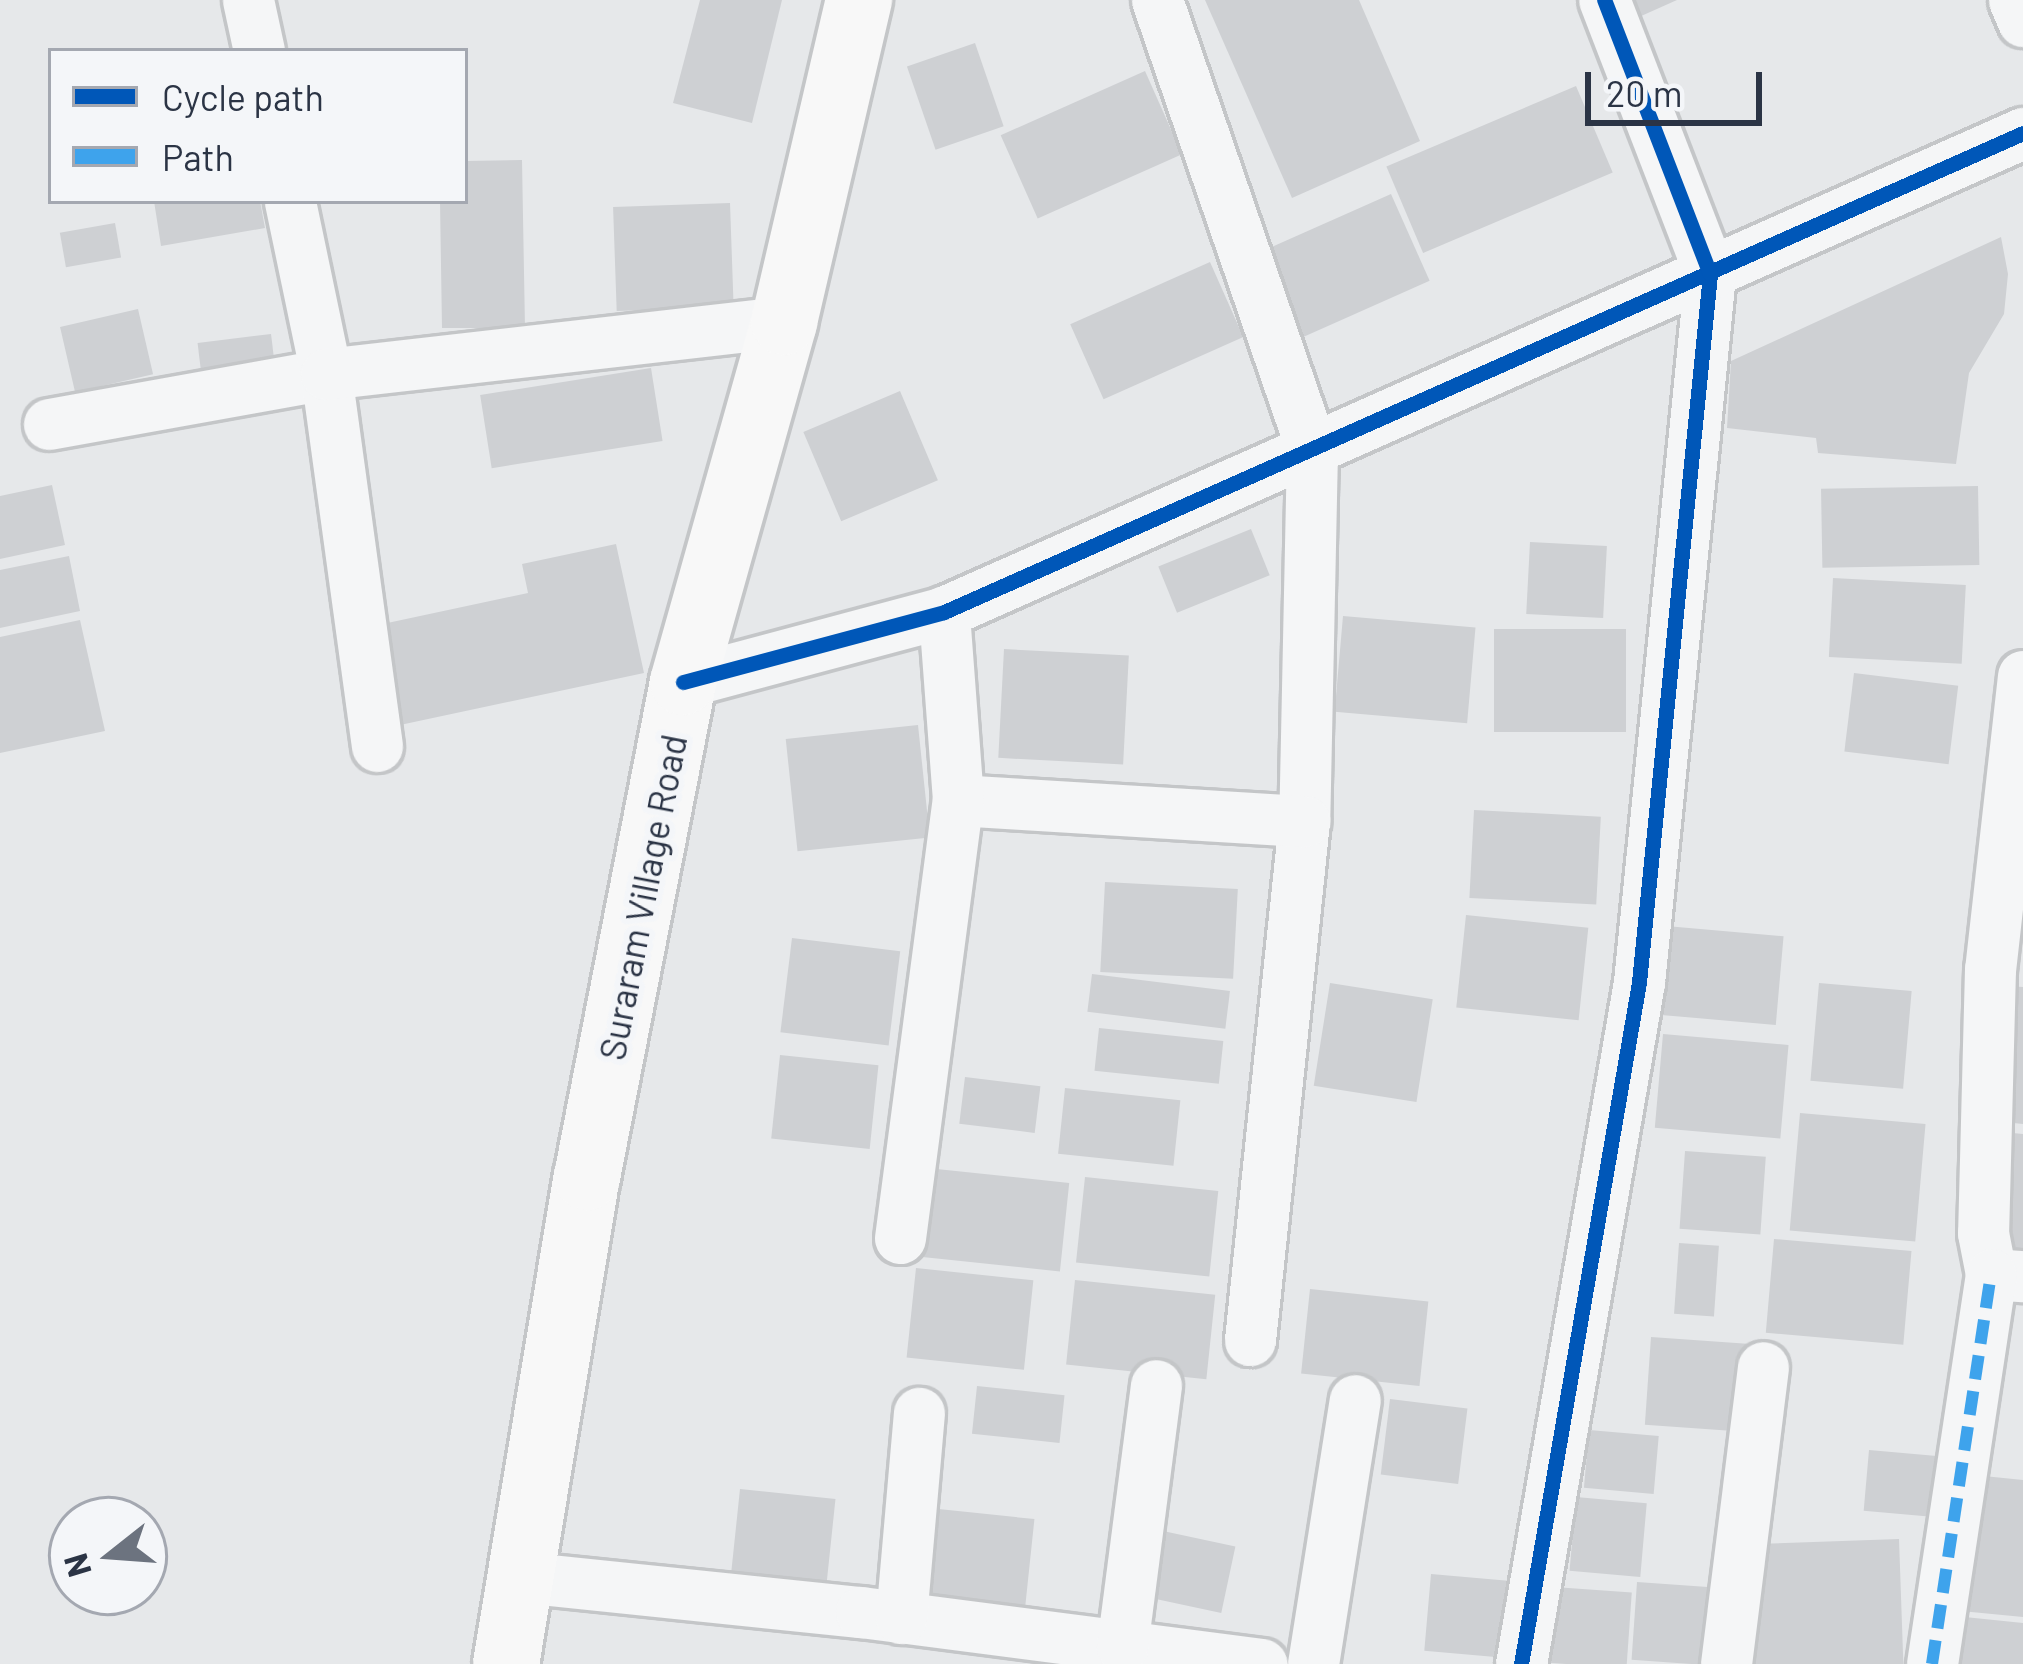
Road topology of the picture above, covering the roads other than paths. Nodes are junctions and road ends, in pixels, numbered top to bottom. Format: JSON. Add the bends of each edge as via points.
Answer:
{"nodes":[{"id":1,"x":248,"y":0,"type":"edge"},
{"id":2,"x":1157,"y":0,"type":"edge"},
{"id":3,"x":1604,"y":0,"type":"edge"},
{"id":4,"x":2014,"y":0,"type":"edge"},
{"id":5,"x":862,"y":2,"type":"edge"},
{"id":6,"x":2023,"y":20,"type":"edge"},
{"id":7,"x":258,"y":48,"type":"edge"},
{"id":8,"x":2023,"y":133,"type":"edge"},
{"id":9,"x":291,"y":204,"type":"edge"},
{"id":10,"x":1710,"y":274,"type":"junction"},
{"id":11,"x":784,"y":322,"type":"junction"},
{"id":12,"x":326,"y":374,"type":"junction"},
{"id":13,"x":49,"y":424,"type":"dead end"},
{"id":14,"x":1312,"y":450,"type":"junction"},
{"id":15,"x":944,"y":612,"type":"junction"},
{"id":16,"x":2023,"y":676,"type":"edge"},
{"id":17,"x":683,"y":682,"type":"junction"},
{"id":18,"x":377,"y":746,"type":"dead end"},
{"id":19,"x":958,"y":800,"type":"junction"},
{"id":20,"x":1304,"y":821,"type":"junction"},
{"id":21,"x":2006,"y":970,"type":"edge"},
{"id":22,"x":900,"y":1238,"type":"dead end"},
{"id":23,"x":2007,"y":1275,"type":"edge"},
{"id":24,"x":1250,"y":1340,"type":"dead end"},
{"id":25,"x":1763,"y":1367,"type":"dead end"},
{"id":26,"x":1156,"y":1384,"type":"dead end"},
{"id":27,"x":1354,"y":1400,"type":"dead end"},
{"id":28,"x":920,"y":1413,"type":"dead end"},
{"id":29,"x":521,"y":1577,"type":"junction"},
{"id":30,"x":902,"y":1618,"type":"junction"},
{"id":31,"x":1122,"y":1647,"type":"junction"},
{"id":32,"x":506,"y":1664,"type":"edge"},
{"id":33,"x":1262,"y":1664,"type":"edge"},
{"id":34,"x":1313,"y":1664,"type":"edge"},
{"id":35,"x":1521,"y":1664,"type":"edge"},
{"id":36,"x":1726,"y":1664,"type":"edge"},
{"id":37,"x":1932,"y":1664,"type":"edge"}],
"edges":[{"from":1,"to":7,"type":"street"},
{"from":2,"to":14,"type":"street"},
{"from":3,"to":10,"type":"street"},
{"from":4,"to":6,"type":"street"},
{"from":5,"to":11,"type":"main road","name":"Suraram Village Road"},
{"from":8,"to":10,"type":"street"},
{"from":9,"to":12,"type":"street"},
{"from":10,"to":14,"type":"street"},
{"from":10,"to":35,"type":"street","via":[[1639,982]]},
{"from":11,"to":12,"type":"street"},
{"from":11,"to":17,"type":"main road","name":"Suraram Village Road"},
{"from":12,"to":13,"type":"street"},
{"from":12,"to":18,"type":"street"},
{"from":14,"to":15,"type":"street"},
{"from":14,"to":20,"type":"street"},
{"from":15,"to":17,"type":"street"},
{"from":15,"to":19,"type":"street"},
{"from":16,"to":21,"type":"street"},
{"from":17,"to":29,"type":"main road","name":"Suraram Village Road","via":[[587,1177]]},
{"from":19,"to":20,"type":"street"},
{"from":19,"to":22,"type":"street"},
{"from":20,"to":24,"type":"street"},
{"from":21,"to":23,"type":"street","via":[[1983,1233]]},
{"from":23,"to":37,"type":"street"},
{"from":25,"to":36,"type":"street"},
{"from":26,"to":31,"type":"street"},
{"from":27,"to":34,"type":"street"},
{"from":28,"to":30,"type":"street"},
{"from":29,"to":30,"type":"street"},
{"from":29,"to":32,"type":"main road","name":"Suraram Village Road"},
{"from":30,"to":31,"type":"street"},
{"from":31,"to":33,"type":"street"}]}
